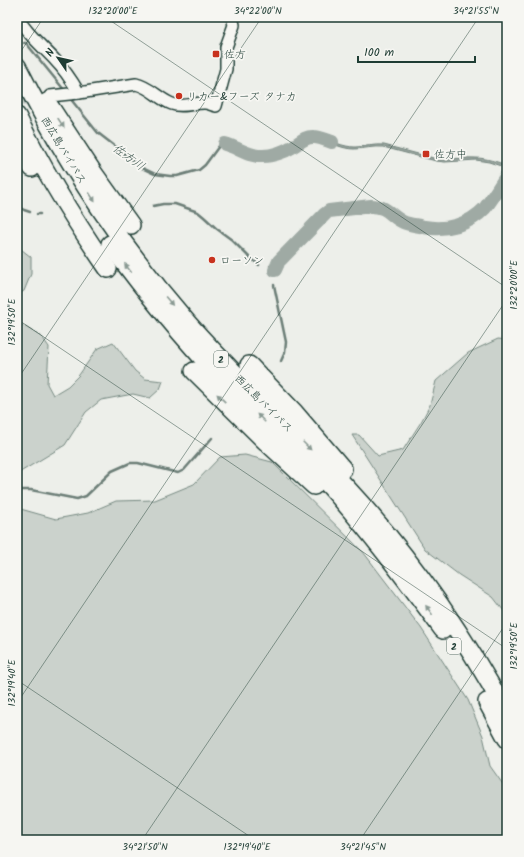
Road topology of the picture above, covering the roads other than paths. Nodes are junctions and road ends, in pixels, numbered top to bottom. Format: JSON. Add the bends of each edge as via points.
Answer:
{"nodes":[{"id":1,"x":17,"y":17,"type":"edge"},
{"id":2,"x":232,"y":17,"type":"edge"},
{"id":3,"x":17,"y":55,"type":"edge"},
{"id":4,"x":17,"y":66,"type":"edge"},
{"id":5,"x":17,"y":92,"type":"edge"},
{"id":6,"x":79,"y":93,"type":"junction"},
{"id":7,"x":50,"y":96,"type":"tunnel mouth"},
{"id":8,"x":17,"y":116,"type":"edge"},
{"id":9,"x":17,"y":148,"type":"edge"},
{"id":10,"x":131,"y":225,"type":"dead end"},
{"id":11,"x":89,"y":242,"type":"junction"},
{"id":12,"x":108,"y":269,"type":"dead end"},
{"id":13,"x":249,"y":365,"type":"dead end"},
{"id":14,"x":194,"y":371,"type":"dead end"},
{"id":15,"x":391,"y":559,"type":"junction"},
{"id":16,"x":456,"y":629,"type":"junction"},
{"id":17,"x":507,"y":714,"type":"edge"},
{"id":18,"x":507,"y":739,"type":"edge"}],
"edges":[{"from":1,"to":6,"type":"street","via":[[61,67]]},
{"from":2,"to":6,"type":"street","via":[[234,25],[226,47],[226,69],[216,106],[204,103],[172,104],[136,84]]},
{"from":3,"to":10,"type":"highway","one_way":true,"via":[[93,172]]},
{"from":4,"to":16,"type":"highway","name":"西広島バイパス","number":"2","one_way":true,"via":[[83,184],[143,268],[210,347],[370,514],[415,570]]},
{"from":15,"to":5,"type":"highway","name":"西広島バイパス","number":"2","one_way":true,"via":[[325,481],[219,376],[148,294],[81,201],[46,146]]},
{"from":6,"to":7,"type":"street"},
{"from":8,"to":11,"type":"highway","via":[[42,165]]},
{"from":9,"to":11,"type":"highway","via":[[21,150],[55,206]]},
{"from":11,"to":12,"type":"highway"},
{"from":13,"to":16,"type":"highway","number":"2","via":[[324,446],[391,529],[430,585]]},
{"from":15,"to":14,"type":"highway","number":"2","one_way":true},
{"from":18,"to":15,"type":"highway","name":"西広島バイパス","number":"2","one_way":true,"via":[[453,643]]},
{"from":16,"to":17,"type":"highway","name":"西広島バイパス","number":"2"}]}
